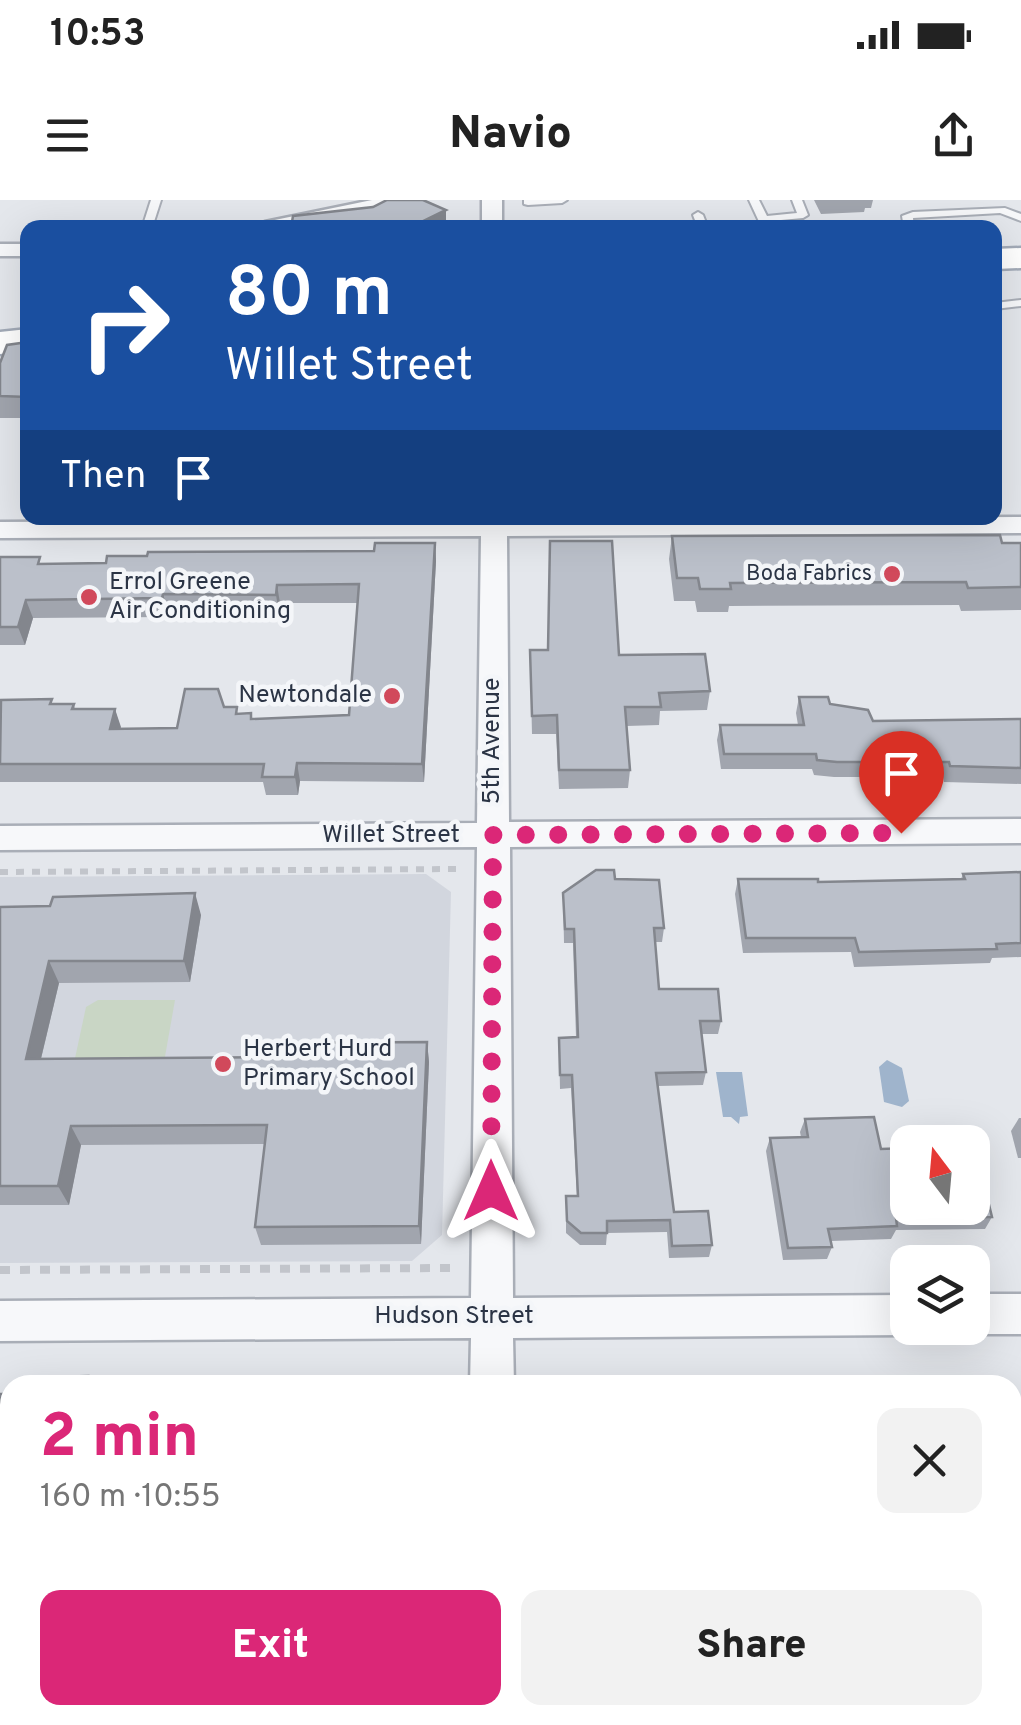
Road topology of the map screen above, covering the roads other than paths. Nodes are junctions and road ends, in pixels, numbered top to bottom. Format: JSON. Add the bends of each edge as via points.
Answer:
{"nodes":[{"id":1,"x":402,"y":200,"type":"edge"},
{"id":2,"x":562,"y":200,"type":"edge"},
{"id":3,"x":796,"y":200,"type":"edge"},
{"id":4,"x":528,"y":202,"type":"edge"},
{"id":5,"x":698,"y":215,"type":"dead end"},
{"id":6,"x":1021,"y":218,"type":"edge"},
{"id":7,"x":305,"y":220,"type":"edge"},
{"id":8,"x":700,"y":220,"type":"edge"},
{"id":9,"x":781,"y":220,"type":"edge"},
{"id":10,"x":923,"y":220,"type":"edge"},
{"id":11,"x":309,"y":525,"type":"edge"},
{"id":12,"x":494,"y":525,"type":"edge"},
{"id":13,"x":0,"y":530,"type":"edge"},
{"id":14,"x":1021,"y":832,"type":"edge"},
{"id":15,"x":493,"y":835,"type":"junction"},
{"id":16,"x":0,"y":838,"type":"edge"},
{"id":17,"x":990,"y":1314,"type":"edge"},
{"id":18,"x":1021,"y":1314,"type":"edge"},
{"id":19,"x":890,"y":1315,"type":"edge"},
{"id":20,"x":492,"y":1317,"type":"junction"},
{"id":21,"x":0,"y":1321,"type":"edge"},
{"id":22,"x":492,"y":1375,"type":"edge"}],
"edges":[{"from":1,"to":7,"type":"street"},
{"from":2,"to":4,"type":"lane"},
{"from":3,"to":9,"type":"lane","via":[[804,214]]},
{"from":5,"to":8,"type":"lane"},
{"from":6,"to":10,"type":"lane","via":[[1000,210]]},
{"from":11,"to":13,"type":"street"},
{"from":12,"to":15,"type":"street","name":"5th Avenue"},
{"from":14,"to":15,"type":"street","name":"Willet Street"},
{"from":15,"to":16,"type":"street","name":"Willet Street"},
{"from":15,"to":20,"type":"street","name":"5th Avenue"},
{"from":17,"to":18,"type":"street"},
{"from":19,"to":20,"type":"street","name":"Hudson Street"},
{"from":20,"to":21,"type":"street","name":"Hudson Street"},
{"from":20,"to":22,"type":"street","name":"5th Avenue"}]}
